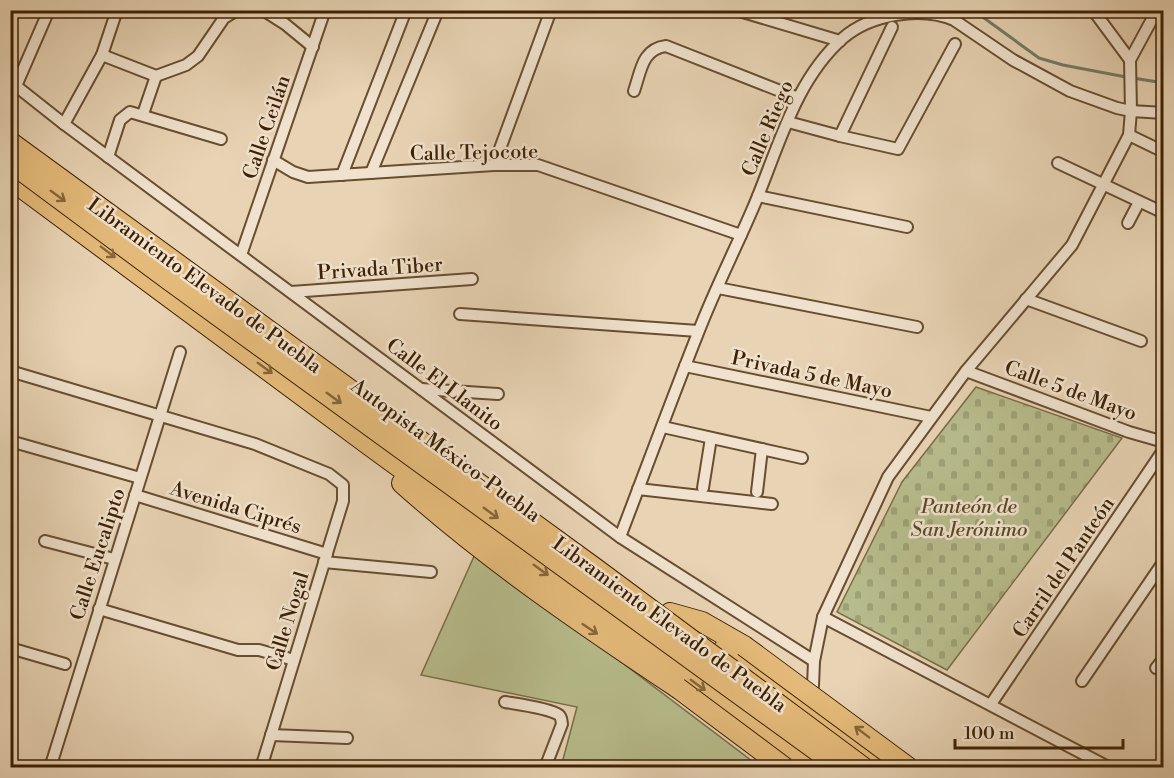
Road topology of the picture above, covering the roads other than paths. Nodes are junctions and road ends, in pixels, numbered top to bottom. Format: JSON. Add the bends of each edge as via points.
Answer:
{"nodes":[{"id":1,"x":49,"y":10,"type":"edge"},
{"id":2,"x":117,"y":10,"type":"edge"},
{"id":3,"x":237,"y":10,"type":"edge"},
{"id":4,"x":263,"y":10,"type":"edge"},
{"id":5,"x":324,"y":10,"type":"edge"},
{"id":6,"x":406,"y":10,"type":"edge"},
{"id":7,"x":438,"y":10,"type":"edge"},
{"id":8,"x":551,"y":10,"type":"edge"},
{"id":9,"x":736,"y":10,"type":"edge"},
{"id":10,"x":1093,"y":10,"type":"edge"},
{"id":11,"x":1157,"y":10,"type":"edge"},
{"id":12,"x":892,"y":27,"type":"dead end"},
{"id":13,"x":840,"y":41,"type":"junction"},
{"id":14,"x":956,"y":44,"type":"dead end"},
{"id":15,"x":313,"y":47,"type":"junction"},
{"id":16,"x":102,"y":55,"type":"junction"},
{"id":17,"x":1130,"y":64,"type":"junction"},
{"id":18,"x":156,"y":76,"type":"junction"},
{"id":19,"x":634,"y":91,"type":"dead end"},
{"id":20,"x":798,"y":98,"type":"junction"},
{"id":21,"x":1131,"y":111,"type":"junction"},
{"id":22,"x":1164,"y":113,"type":"edge"},
{"id":23,"x":143,"y":114,"type":"junction"},
{"id":24,"x":788,"y":122,"type":"junction"},
{"id":25,"x":63,"y":124,"type":"junction"},
{"id":26,"x":10,"y":131,"type":"edge"},
{"id":27,"x":1129,"y":135,"type":"junction"},
{"id":28,"x":840,"y":136,"type":"junction"},
{"id":29,"x":221,"y":139,"type":"dead end"},
{"id":30,"x":10,"y":142,"type":"edge"},
{"id":31,"x":1164,"y":152,"type":"edge"},
{"id":32,"x":108,"y":157,"type":"junction"},
{"id":33,"x":273,"y":160,"type":"junction"},
{"id":34,"x":10,"y":162,"type":"edge"},
{"id":35,"x":1058,"y":163,"type":"dead end"},
{"id":36,"x":494,"y":165,"type":"junction"},
{"id":37,"x":371,"y":173,"type":"junction"},
{"id":38,"x":342,"y":175,"type":"junction"},
{"id":39,"x":10,"y":179,"type":"edge"},
{"id":40,"x":1103,"y":185,"type":"junction"},
{"id":41,"x":758,"y":196,"type":"junction"},
{"id":42,"x":1139,"y":202,"type":"junction"},
{"id":43,"x":1164,"y":213,"type":"edge"},
{"id":44,"x":1128,"y":223,"type":"dead end"},
{"id":45,"x":907,"y":227,"type":"dead end"},
{"id":46,"x":741,"y":235,"type":"junction"},
{"id":47,"x":241,"y":255,"type":"junction"},
{"id":48,"x":472,"y":279,"type":"dead end"},
{"id":49,"x":718,"y":288,"type":"junction"},
{"id":50,"x":291,"y":292,"type":"junction"},
{"id":51,"x":1026,"y":299,"type":"junction"},
{"id":52,"x":459,"y":314,"type":"dead end"},
{"id":53,"x":917,"y":327,"type":"dead end"},
{"id":54,"x":698,"y":331,"type":"junction"},
{"id":55,"x":1141,"y":342,"type":"dead end"},
{"id":56,"x":180,"y":352,"type":"dead end"},
{"id":57,"x":685,"y":366,"type":"junction"},
{"id":58,"x":10,"y":371,"type":"edge"},
{"id":59,"x":966,"y":371,"type":"junction"},
{"id":60,"x":421,"y":388,"type":"junction"},
{"id":61,"x":498,"y":394,"type":"dead end"},
{"id":62,"x":160,"y":415,"type":"junction"},
{"id":63,"x":931,"y":417,"type":"junction"},
{"id":64,"x":663,"y":427,"type":"junction"},
{"id":65,"x":711,"y":438,"type":"junction"},
{"id":66,"x":10,"y":441,"type":"edge"},
{"id":67,"x":1164,"y":442,"type":"edge"},
{"id":68,"x":369,"y":445,"type":"junction"},
{"id":69,"x":762,"y":449,"type":"junction"},
{"id":70,"x":1164,"y":449,"type":"edge"},
{"id":71,"x":802,"y":458,"type":"dead end"},
{"id":72,"x":140,"y":478,"type":"junction"},
{"id":73,"x":703,"y":488,"type":"dead end"},
{"id":74,"x":638,"y":489,"type":"junction"},
{"id":75,"x":757,"y":492,"type":"dead end"},
{"id":76,"x":135,"y":495,"type":"junction"},
{"id":77,"x":771,"y":504,"type":"dead end"},
{"id":78,"x":620,"y":537,"type":"junction"},
{"id":79,"x":45,"y":541,"type":"dead end"},
{"id":80,"x":326,"y":558,"type":"junction"},
{"id":81,"x":114,"y":559,"type":"junction"},
{"id":82,"x":1164,"y":561,"type":"edge"},
{"id":83,"x":431,"y":572,"type":"dead end"},
{"id":84,"x":99,"y":609,"type":"junction"},
{"id":85,"x":670,"y":613,"type":"junction"},
{"id":86,"x":823,"y":617,"type":"junction"},
{"id":87,"x":10,"y":648,"type":"edge"},
{"id":88,"x":1164,"y":658,"type":"edge"},
{"id":89,"x":294,"y":660,"type":"junction"},
{"id":90,"x":814,"y":661,"type":"junction"},
{"id":91,"x":65,"y":664,"type":"dead end"},
{"id":92,"x":1156,"y":668,"type":"dead end"},
{"id":93,"x":1082,"y":681,"type":"dead end"},
{"id":94,"x":813,"y":686,"type":"dead end"},
{"id":95,"x":505,"y":702,"type":"dead end"},
{"id":96,"x":991,"y":704,"type":"junction"},
{"id":97,"x":271,"y":735,"type":"junction"},
{"id":98,"x":347,"y":738,"type":"dead end"},
{"id":99,"x":10,"y":765,"type":"edge"},
{"id":100,"x":19,"y":768,"type":"edge"},
{"id":101,"x":50,"y":768,"type":"edge"},
{"id":102,"x":261,"y":768,"type":"edge"},
{"id":103,"x":545,"y":768,"type":"edge"},
{"id":104,"x":785,"y":768,"type":"edge"},
{"id":105,"x":812,"y":768,"type":"edge"},
{"id":106,"x":842,"y":768,"type":"edge"},
{"id":107,"x":864,"y":768,"type":"edge"},
{"id":108,"x":882,"y":768,"type":"edge"},
{"id":109,"x":909,"y":768,"type":"edge"},
{"id":110,"x":1110,"y":768,"type":"edge"}],
"edges":[{"from":1,"to":25,"type":"street","name":"Calle El Llanito","via":[[16,86]]},
{"from":2,"to":16,"type":"street"},
{"from":3,"to":18,"type":"street","via":[[224,18],[198,56]]},
{"from":4,"to":15,"type":"street"},
{"from":5,"to":15,"type":"street","name":"Calle Ceilán"},
{"from":6,"to":38,"type":"street"},
{"from":7,"to":37,"type":"street"},
{"from":8,"to":36,"type":"street"},
{"from":9,"to":13,"type":"street"},
{"from":10,"to":17,"type":"street"},
{"from":11,"to":17,"type":"street"},
{"from":12,"to":28,"type":"street"},
{"from":13,"to":20,"type":"street","name":"Calle Riego","via":[[808,77]]},
{"from":13,"to":21,"type":"street","name":"Calle Riego","via":[[862,25],[905,13],[944,16],[1070,91]]},
{"from":14,"to":28,"type":"street","via":[[898,149]]},
{"from":15,"to":33,"type":"street","name":"Calle Ceilán"},
{"from":16,"to":18,"type":"street"},
{"from":16,"to":25,"type":"street"},
{"from":17,"to":21,"type":"street"},
{"from":18,"to":23,"type":"street"},
{"from":19,"to":20,"type":"street","via":[[647,54],[655,47],[666,46]]},
{"from":20,"to":24,"type":"street","name":"Calle Riego"},
{"from":21,"to":22,"type":"street","name":"Calle Riego"},
{"from":21,"to":27,"type":"street"},
{"from":23,"to":29,"type":"street"},
{"from":23,"to":32,"type":"street","via":[[130,112],[122,118]]},
{"from":24,"to":28,"type":"street"},
{"from":24,"to":41,"type":"street","name":"Calle Riego"},
{"from":25,"to":32,"type":"street","name":"Calle El Llanito"},
{"from":26,"to":85,"type":"highway","name":"Autopista México-Puebla"},
{"from":27,"to":31,"type":"street"},
{"from":27,"to":40,"type":"street"},
{"from":30,"to":107,"type":"highway","name":"Libramiento Elevado de Puebla","bridge":true},
{"from":32,"to":47,"type":"street","name":"Calle El Llanito"},
{"from":33,"to":38,"type":"street","name":"Calle Tejocote","via":[[308,177]]},
{"from":33,"to":47,"type":"street","name":"Calle Ceilán"},
{"from":34,"to":106,"type":"highway","name":"Libramiento Elevado de Puebla","one_way":true,"bridge":true},
{"from":35,"to":40,"type":"street"},
{"from":36,"to":37,"type":"street","name":"Calle Tejocote"},
{"from":36,"to":46,"type":"street","name":"Calle Tejocote","via":[[538,165]]},
{"from":37,"to":38,"type":"street","name":"Calle Tejocote"},
{"from":39,"to":68,"type":"highway","name":"Autopista México-Puebla","one_way":true},
{"from":40,"to":42,"type":"street"},
{"from":40,"to":51,"type":"street","via":[[1072,244]]},
{"from":41,"to":45,"type":"street"},
{"from":41,"to":46,"type":"street","name":"Calle Riego"},
{"from":42,"to":43,"type":"street"},
{"from":42,"to":44,"type":"street"},
{"from":46,"to":49,"type":"street","name":"Calle Riego"},
{"from":47,"to":50,"type":"street","name":"Calle El Llanito"},
{"from":48,"to":50,"type":"street","name":"Privada Tiber"},
{"from":49,"to":53,"type":"street"},
{"from":49,"to":54,"type":"street","name":"Calle Riego"},
{"from":50,"to":60,"type":"street","name":"Calle El Llanito"},
{"from":51,"to":55,"type":"street"},
{"from":51,"to":59,"type":"street"},
{"from":52,"to":54,"type":"street"},
{"from":54,"to":57,"type":"street","name":"Calle Riego"},
{"from":56,"to":62,"type":"street","name":"Calle Eucalipto"},
{"from":57,"to":63,"type":"street","name":"Privada 5 de Mayo"},
{"from":57,"to":64,"type":"street","name":"Calle Riego"},
{"from":58,"to":62,"type":"street"},
{"from":59,"to":63,"type":"street"},
{"from":59,"to":67,"type":"street","name":"Calle 5 de Mayo"},
{"from":60,"to":61,"type":"street"},
{"from":60,"to":78,"type":"street","name":"Calle El Llanito"},
{"from":62,"to":72,"type":"street","name":"Calle Eucalipto"},
{"from":62,"to":80,"type":"street","name":"Calle Nogal","via":[[255,444],[329,474],[343,485],[343,501]]},
{"from":63,"to":86,"type":"street","via":[[888,477]]},
{"from":64,"to":65,"type":"street"},
{"from":64,"to":74,"type":"street","name":"Calle Riego"},
{"from":65,"to":69,"type":"street"},
{"from":65,"to":73,"type":"street"},
{"from":66,"to":72,"type":"street"},
{"from":68,"to":104,"type":"highway","one_way":true,"bridge":true,"via":[[398,479],[493,559]]},
{"from":68,"to":105,"type":"highway","name":"Autopista México-Puebla","one_way":true},
{"from":69,"to":71,"type":"street"},
{"from":69,"to":75,"type":"street"},
{"from":70,"to":96,"type":"street","name":"Carril del Panteón"},
{"from":72,"to":76,"type":"street","name":"Calle Eucalipto"},
{"from":74,"to":77,"type":"street"},
{"from":74,"to":78,"type":"street","name":"Calle Riego"},
{"from":76,"to":80,"type":"street","name":"Avenida Ciprés"},
{"from":76,"to":81,"type":"street","name":"Calle Eucalipto"},
{"from":78,"to":90,"type":"street","name":"Calle El Llanito"},
{"from":79,"to":81,"type":"street"},
{"from":80,"to":83,"type":"street","name":"Avenida Ciprés"},
{"from":80,"to":89,"type":"street","name":"Calle Nogal"},
{"from":81,"to":84,"type":"street","name":"Calle Eucalipto"},
{"from":82,"to":93,"type":"street"},
{"from":84,"to":89,"type":"street","via":[[238,650],[259,650]]},
{"from":84,"to":101,"type":"street","name":"Calle Eucalipto"},
{"from":85,"to":108,"type":"highway","name":"Autopista México-Puebla"},
{"from":109,"to":85,"type":"highway","one_way":true,"bridge":true,"via":[[744,646],[702,622]]},
{"from":86,"to":90,"type":"street"},
{"from":86,"to":96,"type":"street"},
{"from":87,"to":91,"type":"street"},
{"from":88,"to":92,"type":"street"},
{"from":89,"to":97,"type":"street","name":"Calle Nogal"},
{"from":90,"to":94,"type":"street"},
{"from":95,"to":103,"type":"street","via":[[559,715],[562,724]]},
{"from":96,"to":110,"type":"street"},
{"from":97,"to":98,"type":"street"},
{"from":97,"to":102,"type":"street","name":"Calle Nogal"},
{"from":99,"to":100,"type":"street"}]}
